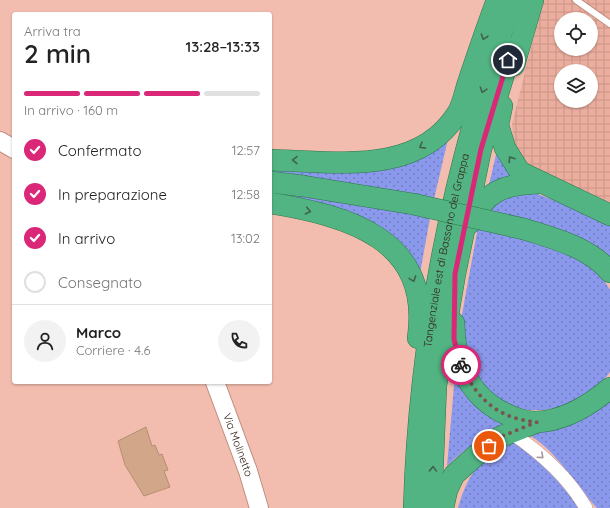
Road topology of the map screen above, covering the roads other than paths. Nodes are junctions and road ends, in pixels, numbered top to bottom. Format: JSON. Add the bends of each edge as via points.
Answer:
{"nodes":[{"id":1,"x":497,"y":0,"type":"edge"},
{"id":2,"x":513,"y":0,"type":"edge"},
{"id":3,"x":527,"y":0,"type":"edge"},
{"id":4,"x":533,"y":0,"type":"edge"},
{"id":5,"x":576,"y":0,"type":"edge"},
{"id":6,"x":610,"y":24,"type":"edge"},
{"id":7,"x":0,"y":141,"type":"edge"},
{"id":8,"x":12,"y":148,"type":"edge"},
{"id":9,"x":272,"y":160,"type":"edge"},
{"id":10,"x":272,"y":182,"type":"edge"},
{"id":11,"x":540,"y":183,"type":"junction"},
{"id":12,"x":272,"y":203,"type":"edge"},
{"id":13,"x":610,"y":215,"type":"edge"},
{"id":14,"x":461,"y":248,"type":"junction"},
{"id":15,"x":610,"y":272,"type":"edge"},
{"id":16,"x":455,"y":274,"type":"junction"},
{"id":17,"x":216,"y":384,"type":"edge"},
{"id":18,"x":610,"y":388,"type":"edge"},
{"id":19,"x":537,"y":422,"type":"junction"},
{"id":20,"x":505,"y":435,"type":"junction"},
{"id":21,"x":259,"y":508,"type":"edge"},
{"id":22,"x":403,"y":508,"type":"edge"},
{"id":23,"x":414,"y":508,"type":"edge"},
{"id":24,"x":431,"y":508,"type":"edge"},
{"id":25,"x":443,"y":508,"type":"edge"},
{"id":26,"x":451,"y":508,"type":"edge"},
{"id":27,"x":586,"y":508,"type":"edge"}],
"edges":[{"from":1,"to":9,"type":"highway","one_way":true,"via":[[458,113],[445,130],[431,141],[396,158],[364,163]]},
{"from":2,"to":23,"type":"highway","name":"Tangenziale est di Bassano del Grappa","one_way":true,"via":[[478,108],[440,266],[424,371]]},
{"from":3,"to":14,"type":"highway","name":"Tangenziale est di Bassano del Grappa","via":[[481,149]]},
{"from":11,"to":4,"type":"highway","one_way":true,"via":[[520,172],[505,148],[498,125]]},
{"from":5,"to":6,"type":"lane"},
{"from":7,"to":8,"type":"main road"},
{"from":10,"to":15,"type":"highway","bridge":true,"via":[[413,204],[524,229],[560,240],[602,263]]},
{"from":11,"to":13,"type":"highway"},
{"from":11,"to":14,"type":"highway","via":[[522,183],[500,189],[484,200],[471,222]]},
{"from":12,"to":22,"type":"highway","one_way":true,"via":[[326,215],[362,228],[383,240],[410,271],[416,288],[419,330],[410,390]]},
{"from":14,"to":16,"type":"highway","name":"Tangenziale est di Bassano del Grappa"},
{"from":16,"to":19,"type":"highway","via":[[454,339],[460,364],[470,385],[484,401],[499,411],[519,420]]},
{"from":24,"to":16,"type":"highway","name":"Tangenziale est di Bassano del Grappa","one_way":true,"via":[[436,386]]},
{"from":17,"to":21,"type":"main road","name":"Via Molinetto"},
{"from":18,"to":19,"type":"highway","via":[[592,403],[567,415]]},
{"from":19,"to":20,"type":"highway"},
{"from":20,"to":25,"type":"highway","via":[[454,475]]},
{"from":20,"to":26,"type":"street","via":[[478,454],[462,475],[451,501]]},
{"from":20,"to":27,"type":"street","one_way":true,"via":[[530,446],[561,474]]}]}
